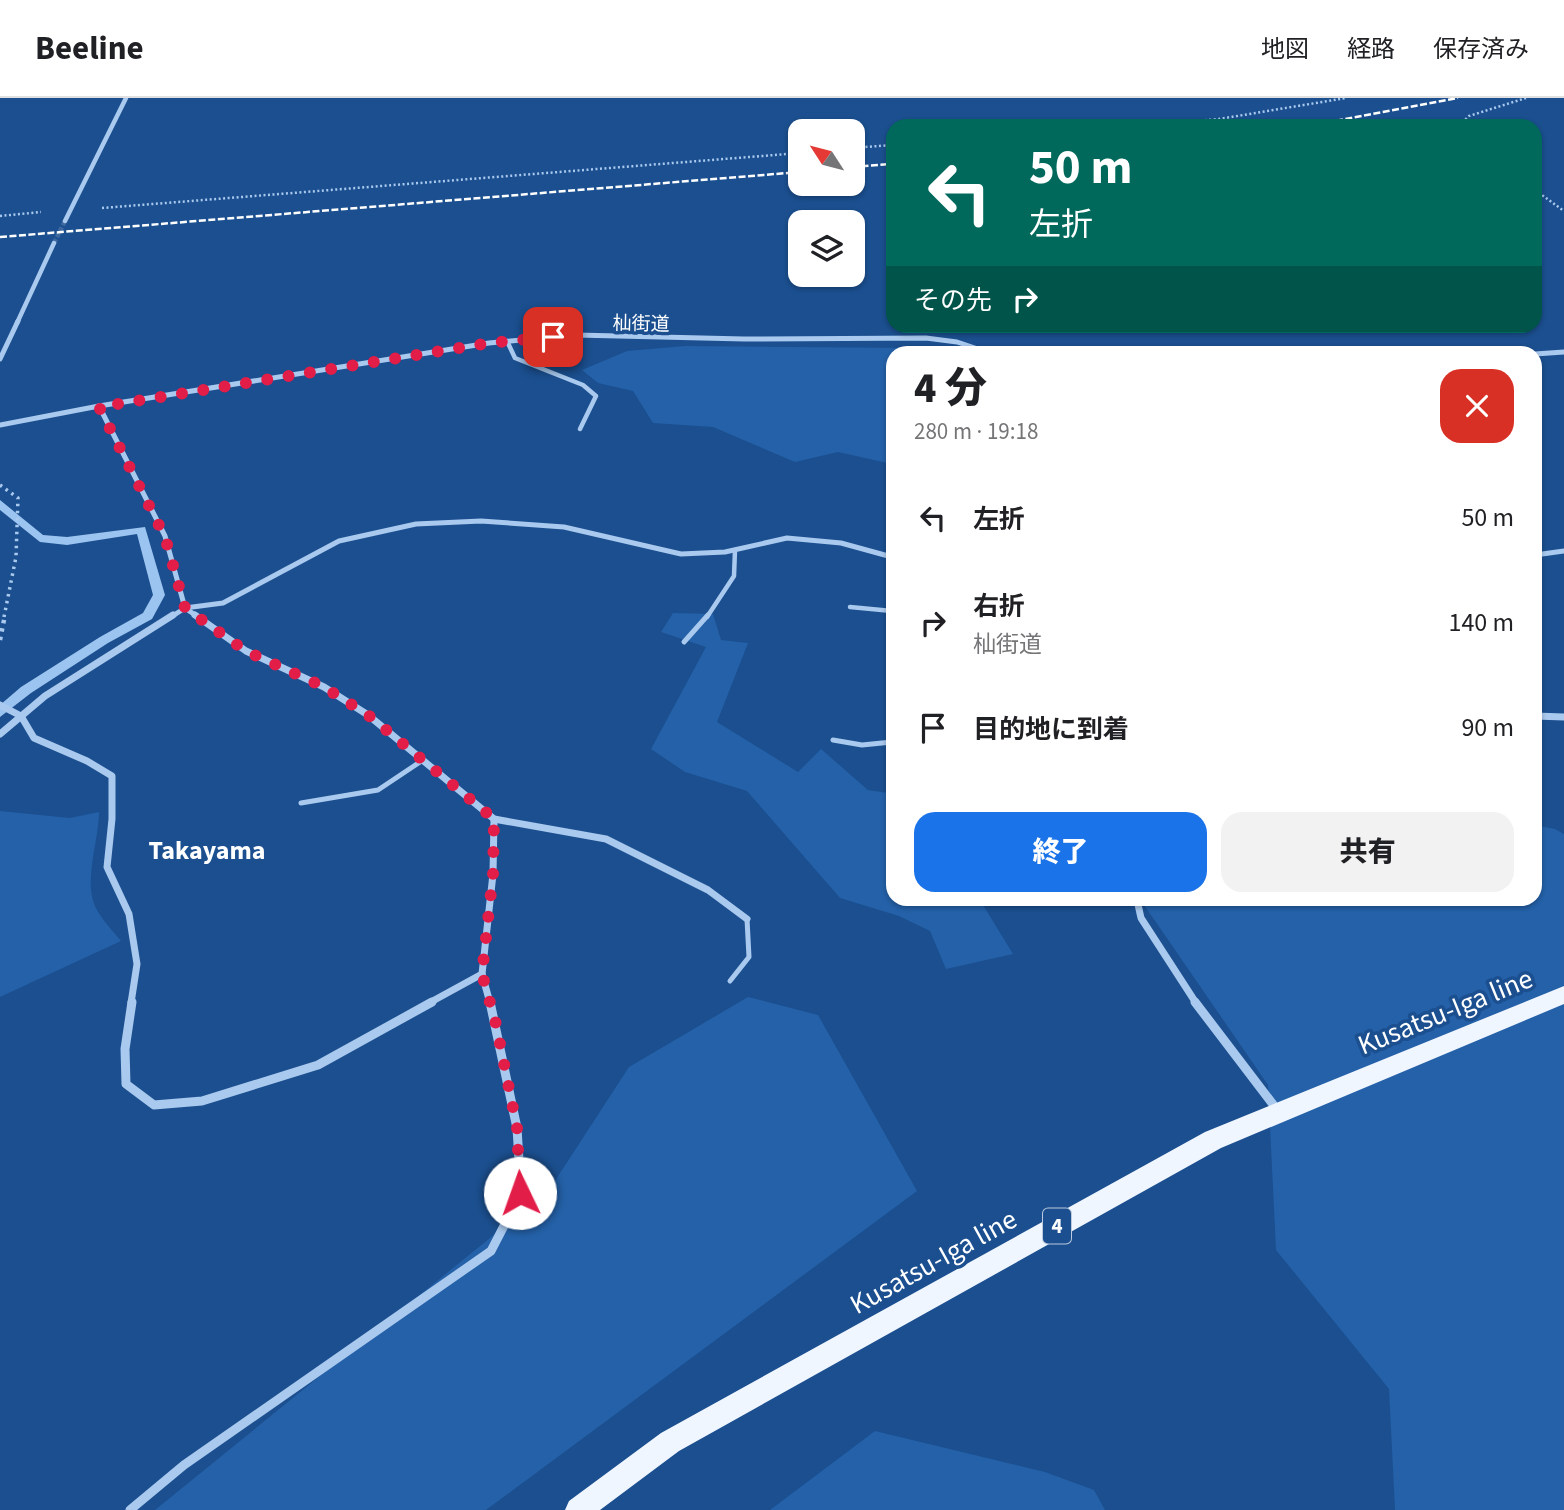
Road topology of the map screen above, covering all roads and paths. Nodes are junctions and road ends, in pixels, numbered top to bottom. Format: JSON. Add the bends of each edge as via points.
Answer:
{"nodes":[{"id":1,"x":126,"y":98,"type":"edge"},
{"id":2,"x":1346,"y":98,"type":"edge"},
{"id":3,"x":1527,"y":98,"type":"edge"},
{"id":4,"x":1219,"y":119,"type":"edge"},
{"id":5,"x":1466,"y":119,"type":"edge"},
{"id":6,"x":886,"y":145,"type":"edge"},
{"id":7,"x":865,"y":147,"type":"edge"},
{"id":8,"x":788,"y":154,"type":"edge"},
{"id":9,"x":1542,"y":195,"type":"edge"},
{"id":10,"x":71,"y":210,"type":"junction"},
{"id":11,"x":1564,"y":211,"type":"edge"},
{"id":12,"x":0,"y":216,"type":"edge"},
{"id":13,"x":65,"y":221,"type":"tunnel mouth"},
{"id":14,"x":54,"y":243,"type":"tunnel mouth"},
{"id":15,"x":507,"y":341,"type":"junction"},
{"id":16,"x":969,"y":346,"type":"edge"},
{"id":17,"x":1564,"y":352,"type":"edge"},
{"id":18,"x":1542,"y":354,"type":"edge"},
{"id":19,"x":0,"y":359,"type":"edge"},
{"id":20,"x":99,"y":407,"type":"junction"},
{"id":21,"x":0,"y":425,"type":"edge"},
{"id":22,"x":580,"y":429,"type":"dead end"},
{"id":23,"x":0,"y":485,"type":"edge"},
{"id":24,"x":735,"y":550,"type":"junction"},
{"id":25,"x":1564,"y":551,"type":"edge"},
{"id":26,"x":1542,"y":554,"type":"edge"},
{"id":27,"x":886,"y":555,"type":"edge"},
{"id":28,"x":850,"y":607,"type":"dead end"},
{"id":29,"x":185,"y":608,"type":"junction"},
{"id":30,"x":886,"y":610,"type":"edge"},
{"id":31,"x":0,"y":640,"type":"edge"},
{"id":32,"x":684,"y":642,"type":"dead end"},
{"id":33,"x":0,"y":705,"type":"edge"},
{"id":34,"x":21,"y":716,"type":"junction"},
{"id":35,"x":1542,"y":716,"type":"edge"},
{"id":36,"x":1564,"y":717,"type":"edge"},
{"id":37,"x":0,"y":734,"type":"edge"},
{"id":38,"x":833,"y":740,"type":"dead end"},
{"id":39,"x":886,"y":744,"type":"edge"},
{"id":40,"x":423,"y":760,"type":"junction"},
{"id":41,"x":301,"y":803,"type":"dead end"},
{"id":42,"x":494,"y":819,"type":"junction"},
{"id":43,"x":1138,"y":906,"type":"edge"},
{"id":44,"x":747,"y":919,"type":"joint"},
{"id":45,"x":482,"y":974,"type":"junction"},
{"id":46,"x":730,"y":981,"type":"dead end"},
{"id":47,"x":1564,"y":995,"type":"edge"},
{"id":48,"x":1279,"y":1112,"type":"junction"},
{"id":49,"x":130,"y":1510,"type":"edge"},
{"id":50,"x":578,"y":1510,"type":"edge"}],
"edges":[{"from":1,"to":10,"type":"street"},
{"from":2,"to":4,"type":"path"},
{"from":3,"to":5,"type":"path"},
{"from":6,"to":7,"type":"path"},
{"from":8,"to":10,"type":"path"},
{"from":9,"to":11,"type":"path"},
{"from":10,"to":12,"type":"path"},
{"from":10,"to":13,"type":"street"},
{"from":14,"to":19,"type":"street"},
{"from":15,"to":16,"type":"street","name":"杣街道","via":[[576,335],[894,337]]},
{"from":15,"to":20,"type":"street","name":"杣街道"},
{"from":15,"to":22,"type":"lane","via":[[515,358],[583,385],[596,396]]},
{"from":17,"to":18,"type":"street"},
{"from":20,"to":21,"type":"street","name":"杣街道"},
{"from":20,"to":29,"type":"street","via":[[165,537]]},
{"from":23,"to":31,"type":"path","via":[[18,498],[16,557]]},
{"from":24,"to":27,"type":"street","via":[[787,538],[841,543]]},
{"from":24,"to":29,"type":"street","via":[[681,554],[564,527],[481,521],[416,524],[339,541],[223,603]]},
{"from":24,"to":32,"type":"lane","via":[[734,576],[700,627]]},
{"from":25,"to":26,"type":"street"},
{"from":28,"to":30,"type":"lane"},
{"from":29,"to":34,"type":"street","via":[[45,696]]},
{"from":29,"to":40,"type":"street","via":[[246,651],[324,687],[368,715]]},
{"from":33,"to":34,"type":"street"},
{"from":34,"to":37,"type":"street"},
{"from":34,"to":45,"type":"street","via":[[34,738],[112,776],[107,867],[129,914],[137,964],[125,1049],[126,1084],[154,1105],[202,1101],[318,1065]]},
{"from":35,"to":36,"type":"street"},
{"from":38,"to":39,"type":"lane"},
{"from":40,"to":41,"type":"lane","via":[[378,790]]},
{"from":40,"to":42,"type":"street"},
{"from":42,"to":44,"type":"street","via":[[606,839],[708,890]]},
{"from":42,"to":45,"type":"street"},
{"from":43,"to":48,"type":"street","via":[[1141,918],[1192,999]]},
{"from":44,"to":46,"type":"lane","via":[[749,957]]},
{"from":45,"to":49,"type":"street","via":[[517,1128],[520,1193],[491,1251],[184,1465]]},
{"from":47,"to":48,"type":"main road","name":"Kusatsu-Iga line","number":"4"},
{"from":48,"to":50,"type":"main road","name":"Kusatsu-Iga line","number":"4","via":[[1213,1139],[670,1442]]}]}
